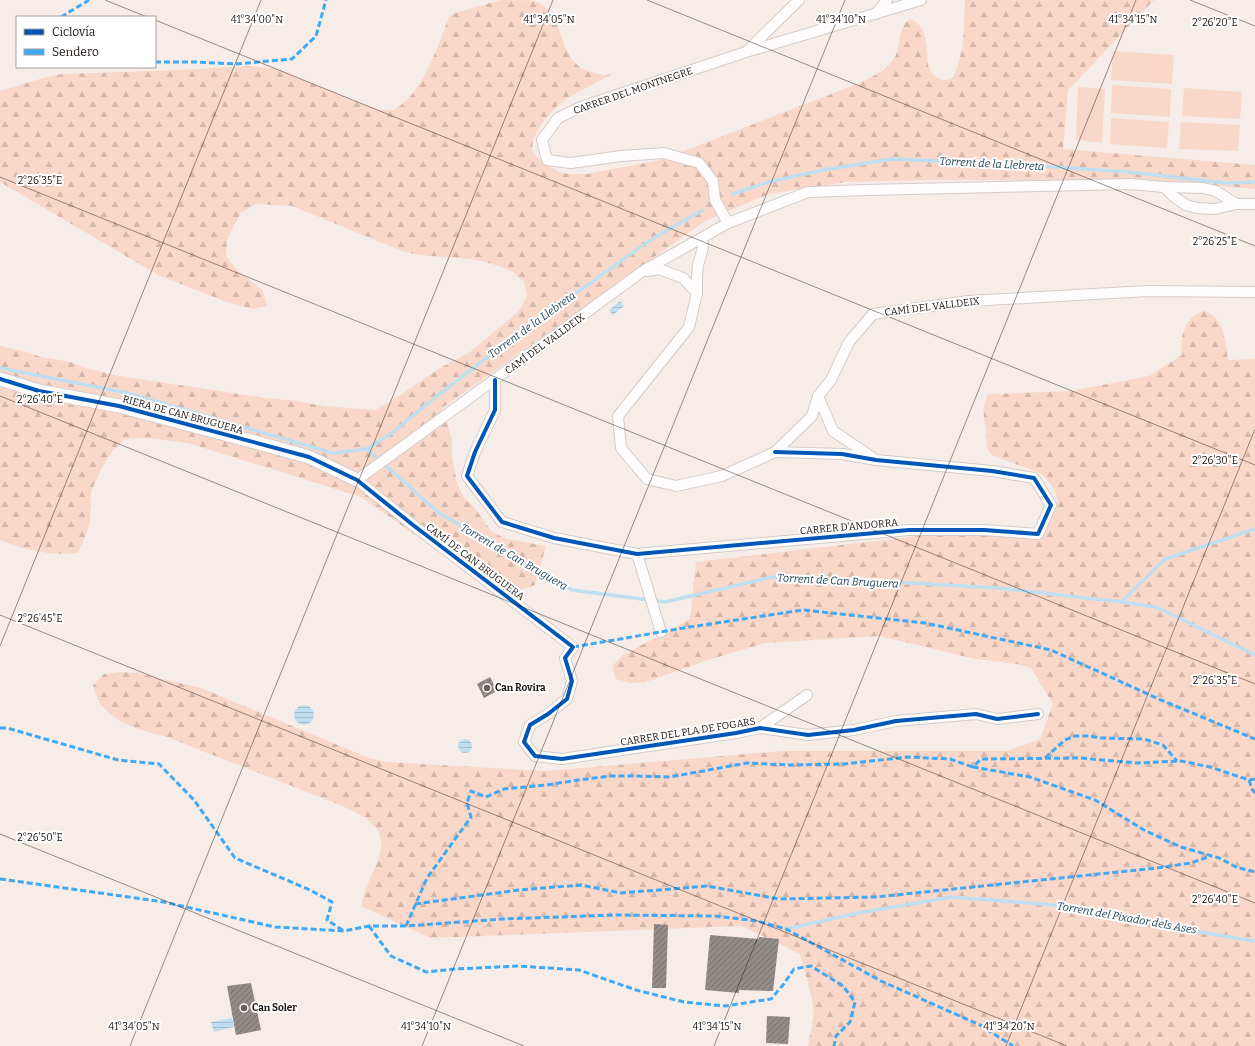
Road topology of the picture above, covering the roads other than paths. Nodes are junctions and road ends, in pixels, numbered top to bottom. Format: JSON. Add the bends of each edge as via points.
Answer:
{"nodes":[{"id":1,"x":799,"y":0,"type":"edge"},
{"id":2,"x":887,"y":0,"type":"edge"},
{"id":3,"x":921,"y":0,"type":"edge"},
{"id":4,"x":876,"y":14,"type":"junction"},
{"id":5,"x":746,"y":52,"type":"junction"},
{"id":6,"x":1164,"y":187,"type":"junction"},
{"id":7,"x":1236,"y":204,"type":"junction"},
{"id":8,"x":1255,"y":204,"type":"edge"},
{"id":9,"x":728,"y":223,"type":"junction"},
{"id":10,"x":702,"y":238,"type":"junction"},
{"id":11,"x":643,"y":271,"type":"junction"},
{"id":12,"x":1255,"y":292,"type":"edge"},
{"id":13,"x":697,"y":293,"type":"junction"},
{"id":14,"x":0,"y":379,"type":"edge"},
{"id":15,"x":495,"y":380,"type":"junction"},
{"id":16,"x":818,"y":396,"type":"junction"},
{"id":17,"x":775,"y":452,"type":"junction"},
{"id":18,"x":876,"y":460,"type":"junction"},
{"id":19,"x":357,"y":480,"type":"junction"},
{"id":20,"x":637,"y":554,"type":"junction"},
{"id":21,"x":661,"y":632,"type":"dead end"},
{"id":22,"x":565,"y":658,"type":"joint"},
{"id":23,"x":807,"y":695,"type":"dead end"},
{"id":24,"x":1038,"y":714,"type":"dead end"},
{"id":25,"x":760,"y":728,"type":"junction"}],
"edges":[{"from":1,"to":5,"type":"street"},
{"from":2,"to":4,"type":"street"},
{"from":3,"to":4,"type":"street","name":"CARRER DEL MONTNEGRE"},
{"from":4,"to":5,"type":"street","name":"CARRER DEL MONTNEGRE"},
{"from":5,"to":9,"type":"street","name":"CARRER DEL MONTNEGRE","via":[[581,107],[558,118],[542,140],[547,160],[571,163],[664,153],[699,163],[714,181],[715,200]]},
{"from":6,"to":7,"type":"street","via":[[1209,189]]},
{"from":6,"to":7,"type":"street","via":[[1186,205],[1215,209]]},
{"from":6,"to":9,"type":"street","via":[[1123,184],[808,192]]},
{"from":7,"to":8,"type":"street"},
{"from":9,"to":10,"type":"street"},
{"from":10,"to":11,"type":"street"},
{"from":10,"to":13,"type":"street","name":"CAMÍ DEL VALLDEIX"},
{"from":11,"to":13,"type":"street","via":[[659,269],[683,278]]},
{"from":11,"to":15,"type":"street","name":"CAMÍ DEL VALLDEIX"},
{"from":12,"to":16,"type":"street","name":"CAMÍ DEL VALLDEIX","via":[[1148,290],[970,301],[873,314],[849,342],[831,380]]},
{"from":13,"to":17,"type":"street","name":"CAMÍ DEL VALLDEIX","via":[[689,327],[618,416],[621,448],[647,479],[676,486],[722,476]]},
{"from":14,"to":19,"type":"street","name":"RIERA DE CAN BRUGUERA","via":[[39,391],[119,406],[309,457]]},
{"from":15,"to":19,"type":"street","name":"CAMÍ DEL VALLDEIX"},
{"from":15,"to":20,"type":"street","name":"CARRER D'ANDORRA","via":[[495,410],[475,452],[467,476],[502,522],[554,538]]},
{"from":16,"to":17,"type":"street","name":"CAMÍ DEL VALLDEIX","via":[[812,416]]},
{"from":16,"to":18,"type":"street","name":"CARRER D'ANDORRA","via":[[833,431]]},
{"from":17,"to":18,"type":"street","name":"CARRER D'ANDORRA","via":[[842,454]]},
{"from":18,"to":20,"type":"street","name":"CARRER D'ANDORRA","via":[[992,471],[1034,478],[1051,505],[1038,534],[984,530],[909,530]]},
{"from":19,"to":22,"type":"street","name":"CAMÍ DE CAN BRUGUERA","via":[[573,647]]},
{"from":20,"to":21,"type":"street"},
{"from":22,"to":25,"type":"street","name":"CARRER DEL PLA DE FOGARS","via":[[572,681],[567,699],[530,725],[524,742],[535,756],[562,760]]},
{"from":23,"to":25,"type":"street","name":"CARRER DEL PLA DE FOGARS"},
{"from":24,"to":25,"type":"street","name":"CARRER DEL PLA DE FOGARS","via":[[997,719],[976,714],[903,720],[854,730],[808,735]]}]}
